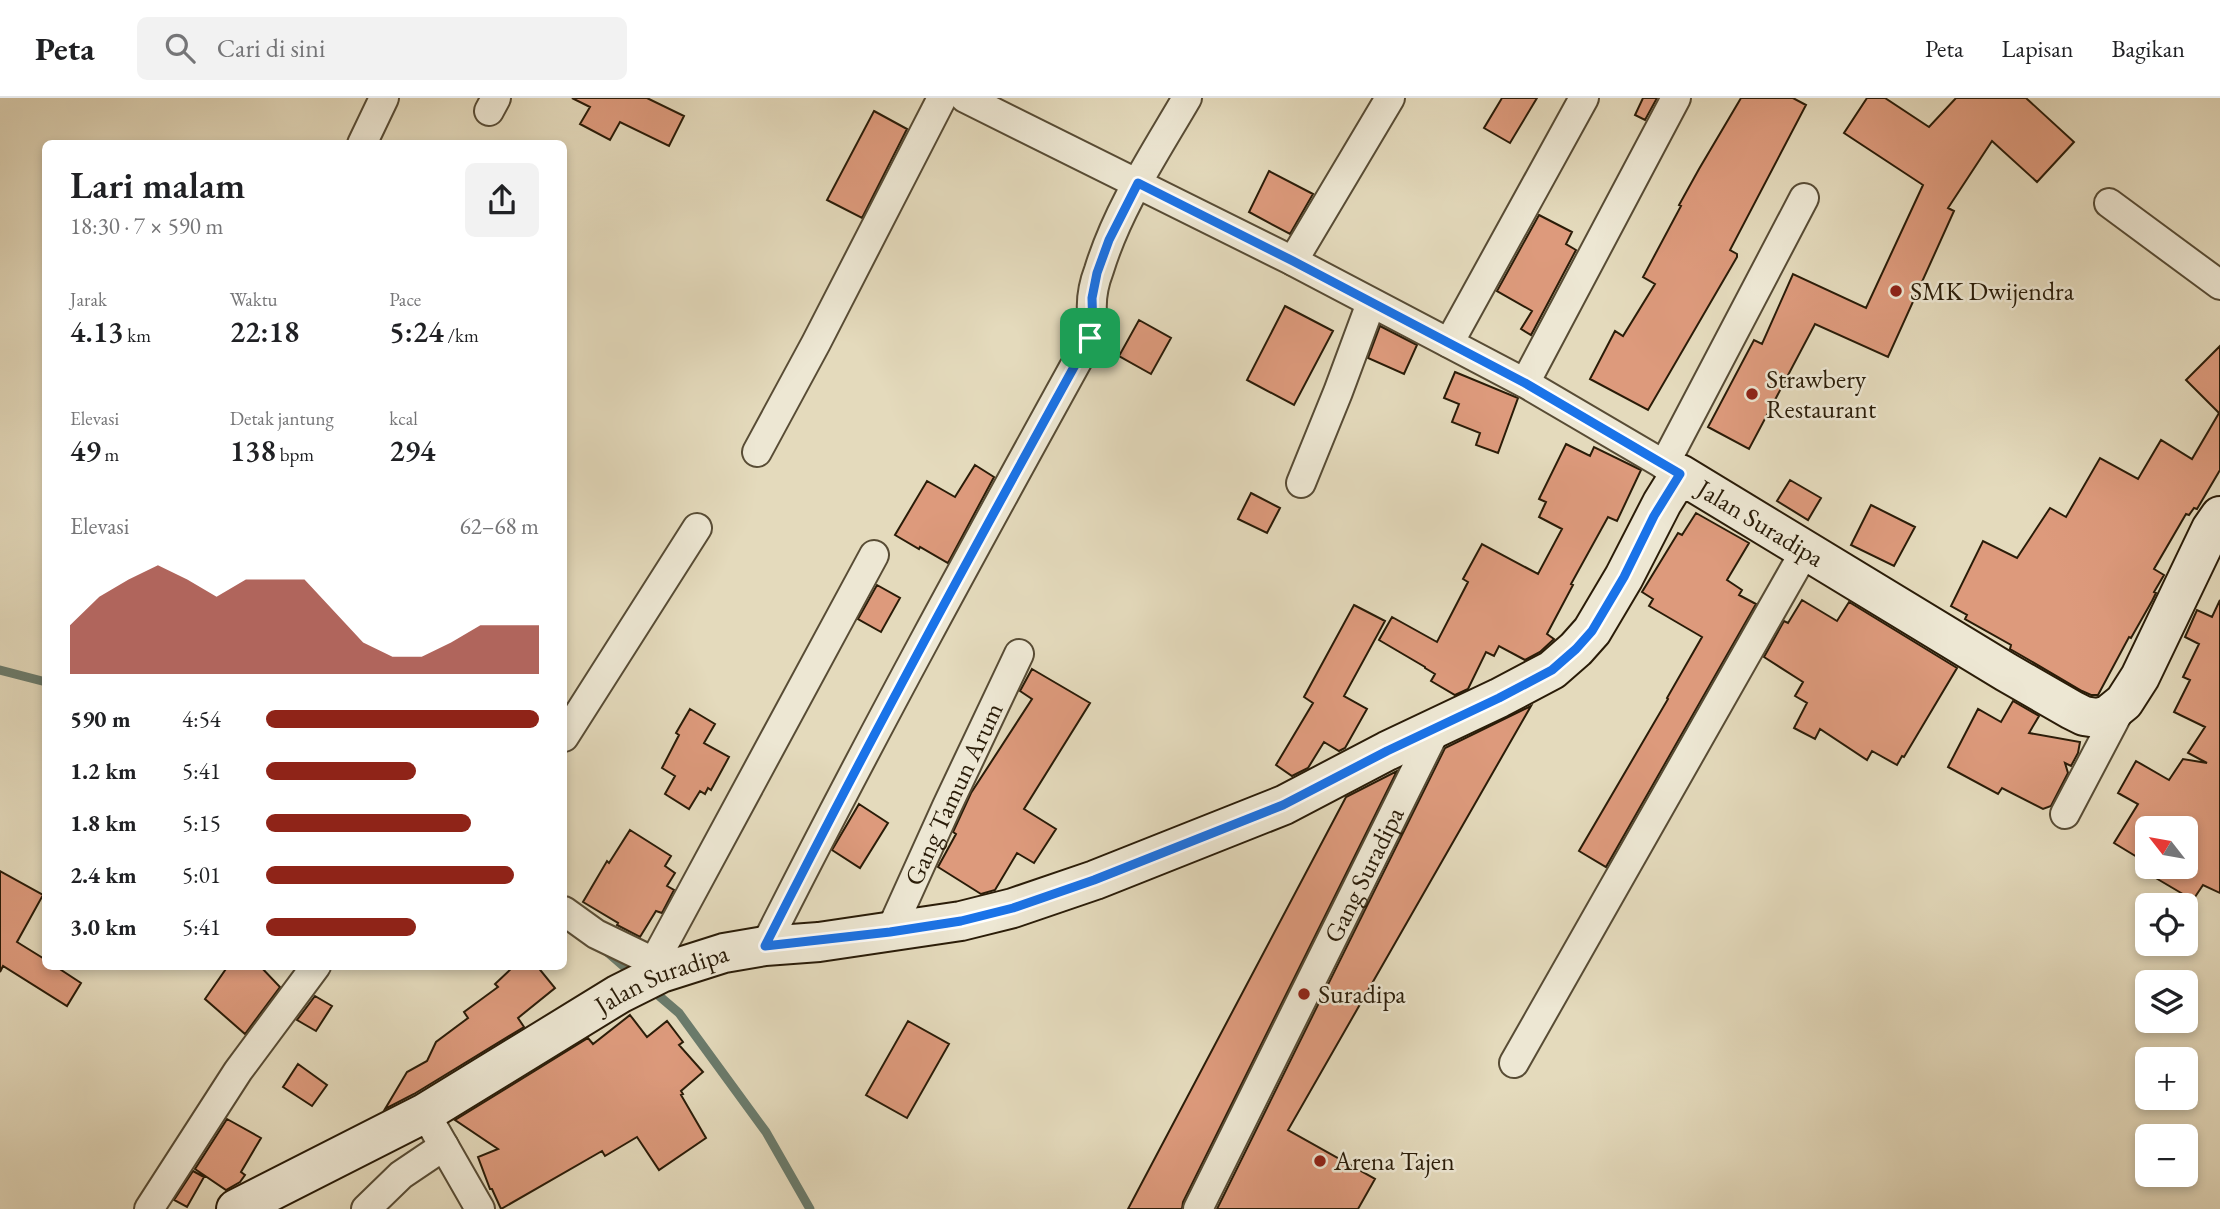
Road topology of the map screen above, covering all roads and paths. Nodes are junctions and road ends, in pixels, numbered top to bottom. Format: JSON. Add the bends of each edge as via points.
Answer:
{"nodes":[{"id":1,"x":384,"y":98,"type":"edge"},
{"id":2,"x":942,"y":98,"type":"edge"},
{"id":3,"x":965,"y":98,"type":"edge"},
{"id":4,"x":1187,"y":98,"type":"edge"},
{"id":5,"x":1390,"y":98,"type":"edge"},
{"id":6,"x":1584,"y":98,"type":"edge"},
{"id":7,"x":1676,"y":98,"type":"edge"},
{"id":8,"x":364,"y":140,"type":"edge"},
{"id":9,"x":1138,"y":183,"type":"junction"},
{"id":10,"x":1804,"y":198,"type":"dead end"},
{"id":11,"x":2109,"y":203,"type":"dead end"},
{"id":12,"x":1293,"y":261,"type":"junction"},
{"id":13,"x":2220,"y":285,"type":"edge"},
{"id":14,"x":1371,"y":303,"type":"junction"},
{"id":15,"x":1449,"y":344,"type":"junction"},
{"id":16,"x":1525,"y":383,"type":"junction"},
{"id":17,"x":757,"y":452,"type":"dead end"},
{"id":18,"x":1672,"y":470,"type":"junction"},
{"id":19,"x":1301,"y":483,"type":"dead end"},
{"id":20,"x":2220,"y":516,"type":"edge"},
{"id":21,"x":697,"y":528,"type":"dead end"},
{"id":22,"x":1805,"y":551,"type":"junction"},
{"id":23,"x":874,"y":555,"type":"dead end"},
{"id":24,"x":1019,"y":654,"type":"dead end"},
{"id":25,"x":2124,"y":702,"type":"junction"},
{"id":26,"x":1436,"y":729,"type":"junction"},
{"id":27,"x":567,"y":732,"type":"edge"},
{"id":28,"x":2065,"y":814,"type":"dead end"},
{"id":29,"x":567,"y":913,"type":"edge"},
{"id":30,"x":890,"y":932,"type":"junction"},
{"id":31,"x":765,"y":946,"type":"junction"},
{"id":32,"x":662,"y":966,"type":"junction"},
{"id":33,"x":313,"y":970,"type":"edge"},
{"id":34,"x":1514,"y":1063,"type":"dead end"},
{"id":35,"x":425,"y":1113,"type":"junction"},
{"id":36,"x":444,"y":1146,"type":"junction"},
{"id":37,"x":149,"y":1209,"type":"edge"},
{"id":38,"x":236,"y":1209,"type":"edge"},
{"id":39,"x":366,"y":1209,"type":"edge"},
{"id":40,"x":481,"y":1209,"type":"edge"},
{"id":41,"x":1198,"y":1209,"type":"edge"}],
"edges":[{"from":1,"to":8,"type":"street"},
{"from":2,"to":17,"type":"street"},
{"from":3,"to":9,"type":"street"},
{"from":4,"to":9,"type":"street"},
{"from":5,"to":12,"type":"street"},
{"from":6,"to":15,"type":"street"},
{"from":7,"to":16,"type":"street"},
{"from":9,"to":12,"type":"street"},
{"from":9,"to":31,"type":"street","via":[[1097,273],[1090,338],[954,584]]},
{"from":10,"to":18,"type":"street"},
{"from":11,"to":13,"type":"street"},
{"from":12,"to":14,"type":"street"},
{"from":14,"to":15,"type":"street"},
{"from":14,"to":19,"type":"street"},
{"from":15,"to":16,"type":"street"},
{"from":16,"to":18,"type":"street"},
{"from":18,"to":22,"type":"street","name":"Jalan Suradipa"},
{"from":18,"to":26,"type":"street","name":"Jalan Suradipa","via":[[1654,516],[1605,610],[1576,649],[1552,670]]},
{"from":20,"to":25,"type":"street"},
{"from":21,"to":27,"type":"street"},
{"from":22,"to":25,"type":"street","name":"Jalan Suradipa","via":[[2084,716],[2102,718]]},
{"from":22,"to":34,"type":"street"},
{"from":23,"to":32,"type":"street"},
{"from":24,"to":30,"type":"street","name":"Gang Tamun Arum"},
{"from":25,"to":28,"type":"street"},
{"from":26,"to":30,"type":"street","name":"Jalan Suradipa","via":[[1283,805],[1094,880],[1013,908]]},
{"from":26,"to":41,"type":"street","name":"Gang Suradipa"},
{"from":29,"to":32,"type":"street","via":[[596,934]]},
{"from":30,"to":31,"type":"street","name":"Jalan Suradipa"},
{"from":31,"to":32,"type":"street","name":"Jalan Suradipa"},
{"from":32,"to":35,"type":"street","name":"Jalan Suradipa"},
{"from":33,"to":37,"type":"street","via":[[238,1071]]},
{"from":35,"to":36,"type":"street"},
{"from":35,"to":38,"type":"street","name":"Jalan Suradipa"},
{"from":36,"to":39,"type":"street","via":[[401,1175]]},
{"from":36,"to":40,"type":"street"}]}
